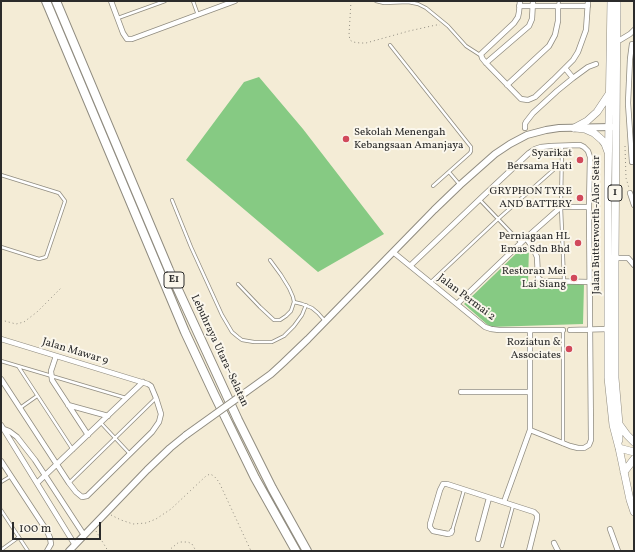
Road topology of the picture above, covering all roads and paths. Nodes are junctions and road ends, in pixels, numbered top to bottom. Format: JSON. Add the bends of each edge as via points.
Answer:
{"nodes":[{"id":1,"x":46,"y":1,"type":"edge"},
{"id":2,"x":56,"y":1,"type":"edge"},
{"id":3,"x":111,"y":1,"type":"edge"},
{"id":4,"x":165,"y":1,"type":"edge"},
{"id":5,"x":193,"y":1,"type":"edge"},
{"id":6,"x":236,"y":1,"type":"edge"},
{"id":7,"x":351,"y":1,"type":"edge"},
{"id":8,"x":376,"y":1,"type":"edge"},
{"id":9,"x":611,"y":1,"type":"edge"},
{"id":10,"x":618,"y":1,"type":"edge"},
{"id":11,"x":559,"y":3,"type":"edge"},
{"id":12,"x":520,"y":4,"type":"edge"},
{"id":13,"x":533,"y":4,"type":"edge"},
{"id":14,"x":588,"y":4,"type":"edge"},
{"id":15,"x":198,"y":15,"type":"junction"},
{"id":16,"x":118,"y":18,"type":"junction"},
{"id":17,"x":448,"y":26,"type":"junction"},
{"id":18,"x":634,"y":30,"type":"edge"},
{"id":19,"x":628,"y":35,"type":"junction"},
{"id":20,"x":614,"y":41,"type":"junction"},
{"id":21,"x":390,"y":45,"type":"dead end"},
{"id":22,"x":633,"y":45,"type":"edge"},
{"id":23,"x":482,"y":55,"type":"junction"},
{"id":24,"x":486,"y":63,"type":"junction"},
{"id":25,"x":596,"y":64,"type":"dead end"},
{"id":26,"x":565,"y":68,"type":"junction"},
{"id":27,"x":573,"y":78,"type":"junction"},
{"id":28,"x":507,"y":85,"type":"junction"},
{"id":29,"x":610,"y":94,"type":"junction"},
{"id":30,"x":525,"y":128,"type":"dead end"},
{"id":31,"x":574,"y":128,"type":"junction"},
{"id":32,"x":612,"y":128,"type":"junction"},
{"id":33,"x":562,"y":146,"type":"junction"},
{"id":34,"x":608,"y":154,"type":"junction"},
{"id":35,"x":632,"y":162,"type":"dead end"},
{"id":36,"x":561,"y":164,"type":"junction"},
{"id":37,"x":449,"y":172,"type":"junction"},
{"id":38,"x":1,"y":175,"type":"edge"},
{"id":39,"x":460,"y":185,"type":"junction"},
{"id":40,"x":433,"y":186,"type":"dead end"},
{"id":41,"x":630,"y":193,"type":"dead end"},
{"id":42,"x":480,"y":199,"type":"junction"},
{"id":43,"x":172,"y":200,"type":"dead end"},
{"id":44,"x":634,"y":205,"type":"edge"},
{"id":45,"x":561,"y":207,"type":"junction"},
{"id":46,"x":590,"y":207,"type":"junction"},
{"id":47,"x":498,"y":219,"type":"junction"},
{"id":48,"x":526,"y":238,"type":"junction"},
{"id":49,"x":521,"y":243,"type":"junction"},
{"id":50,"x":1,"y":247,"type":"edge"},
{"id":51,"x":393,"y":252,"type":"junction"},
{"id":52,"x":611,"y":258,"type":"junction"},
{"id":53,"x":270,"y":260,"type":"dead end"},
{"id":54,"x":634,"y":265,"type":"edge"},
{"id":55,"x":410,"y":266,"type":"junction"},
{"id":56,"x":564,"y":281,"type":"junction"},
{"id":57,"x":590,"y":282,"type":"junction"},
{"id":58,"x":430,"y":283,"type":"junction"},
{"id":59,"x":238,"y":284,"type":"dead end"},
{"id":60,"x":62,"y":287,"type":"dead end"},
{"id":61,"x":294,"y":302,"type":"junction"},
{"id":62,"x":457,"y":304,"type":"junction"},
{"id":63,"x":306,"y":305,"type":"junction"},
{"id":64,"x":1,"y":320,"type":"edge"},
{"id":65,"x":325,"y":322,"type":"junction"},
{"id":66,"x":612,"y":329,"type":"junction"},
{"id":67,"x":530,"y":330,"type":"junction"},
{"id":68,"x":563,"y":330,"type":"joint"},
{"id":69,"x":570,"y":330,"type":"dead end"},
{"id":70,"x":591,"y":330,"type":"junction"},
{"id":71,"x":1,"y":339,"type":"edge"},
{"id":72,"x":56,"y":356,"type":"junction"},
{"id":73,"x":1,"y":361,"type":"edge"},
{"id":74,"x":18,"y":365,"type":"junction"},
{"id":75,"x":51,"y":375,"type":"junction"},
{"id":76,"x":1,"y":379,"type":"edge"},
{"id":77,"x":143,"y":382,"type":"junction"},
{"id":78,"x":461,"y":392,"type":"dead end"},
{"id":79,"x":530,"y":392,"type":"junction"},
{"id":80,"x":37,"y":396,"type":"junction"},
{"id":81,"x":126,"y":398,"type":"junction"},
{"id":82,"x":156,"y":398,"type":"junction"},
{"id":83,"x":68,"y":405,"type":"junction"},
{"id":84,"x":20,"y":408,"type":"junction"},
{"id":85,"x":108,"y":416,"type":"junction"},
{"id":86,"x":101,"y":423,"type":"junction"},
{"id":87,"x":619,"y":424,"type":"junction"},
{"id":88,"x":2,"y":427,"type":"edge"},
{"id":89,"x":530,"y":430,"type":"junction"},
{"id":90,"x":88,"y":435,"type":"junction"},
{"id":91,"x":115,"y":438,"type":"junction"},
{"id":92,"x":634,"y":442,"type":"edge"},
{"id":93,"x":563,"y":444,"type":"junction"},
{"id":94,"x":619,"y":448,"type":"junction"},
{"id":95,"x":73,"y":450,"type":"junction"},
{"id":96,"x":634,"y":452,"type":"edge"},
{"id":97,"x":130,"y":454,"type":"junction"},
{"id":98,"x":634,"y":459,"type":"edge"},
{"id":99,"x":1,"y":461,"type":"edge"},
{"id":100,"x":57,"y":465,"type":"junction"},
{"id":101,"x":624,"y":472,"type":"junction"},
{"id":102,"x":11,"y":476,"type":"junction"},
{"id":103,"x":45,"y":476,"type":"junction"},
{"id":104,"x":1,"y":482,"type":"edge"},
{"id":105,"x":37,"y":483,"type":"junction"},
{"id":106,"x":69,"y":483,"type":"junction"},
{"id":107,"x":464,"y":490,"type":"junction"},
{"id":108,"x":489,"y":498,"type":"junction"},
{"id":109,"x":504,"y":502,"type":"junction"},
{"id":110,"x":514,"y":505,"type":"junction"},
{"id":111,"x":1,"y":510,"type":"edge"},
{"id":112,"x":106,"y":512,"type":"junction"},
{"id":113,"x":634,"y":512,"type":"edge"},
{"id":114,"x":93,"y":525,"type":"junction"},
{"id":115,"x":610,"y":529,"type":"dead end"},
{"id":116,"x":452,"y":531,"type":"joint"},
{"id":117,"x":84,"y":535,"type":"junction"},
{"id":118,"x":19,"y":537,"type":"junction"},
{"id":119,"x":478,"y":539,"type":"dead end"},
{"id":120,"x":554,"y":543,"type":"dead end"},
{"id":121,"x":75,"y":545,"type":"junction"},
{"id":122,"x":502,"y":546,"type":"dead end"},
{"id":123,"x":1,"y":550,"type":"edge"},
{"id":124,"x":28,"y":551,"type":"edge"},
{"id":125,"x":47,"y":551,"type":"edge"},
{"id":126,"x":69,"y":551,"type":"edge"},
{"id":127,"x":108,"y":551,"type":"edge"},
{"id":128,"x":168,"y":551,"type":"edge"},
{"id":129,"x":196,"y":551,"type":"edge"},
{"id":130,"x":251,"y":551,"type":"edge"},
{"id":131,"x":296,"y":551,"type":"edge"},
{"id":132,"x":307,"y":551,"type":"edge"},
{"id":133,"x":529,"y":551,"type":"edge"},
{"id":134,"x":558,"y":551,"type":"edge"},
{"id":135,"x":618,"y":551,"type":"edge"}],
"edges":[{"from":1,"to":131,"type":"highway","name":"Lebuhraya Utara–Selatan","number":"E1","via":[[185,332],[255,478]]},
{"from":2,"to":132,"type":"highway","name":"Lebuhraya Utara–Selatan","number":"E1","via":[[169,270],[238,420]]},
{"from":3,"to":16,"type":"street"},
{"from":4,"to":16,"type":"lane"},
{"from":5,"to":15,"type":"lane"},
{"from":6,"to":15,"type":"street"},
{"from":7,"to":17,"type":"path","via":[[350,40],[360,44],[428,27]]},
{"from":8,"to":17,"type":"lane","via":[[418,4]]},
{"from":9,"to":20,"type":"main road","name":"Jalan Butterworth-Alor Setar","number":"1"},
{"from":10,"to":20,"type":"main road","name":"Jalan Butterworth-Alor Setar","number":"1"},
{"from":11,"to":13,"type":"street"},
{"from":11,"to":14,"type":"street"},
{"from":11,"to":28,"type":"street","via":[[555,35],[549,46]]},
{"from":12,"to":13,"type":"street"},
{"from":12,"to":23,"type":"street","via":[[518,17],[514,23]]},
{"from":13,"to":24,"type":"street","via":[[529,26]]},
{"from":14,"to":26,"type":"street","via":[[584,40],[573,60]]},
{"from":15,"to":16,"type":"street","via":[[132,39],[127,39]]},
{"from":17,"to":23,"type":"lane","via":[[466,46]]},
{"from":18,"to":19,"type":"street"},
{"from":19,"to":20,"type":"street"},
{"from":19,"to":22,"type":"street"},
{"from":20,"to":29,"type":"main road","name":"Jalan Butterworth-Alor Setar","number":"1"},
{"from":20,"to":32,"type":"main road","name":"Jalan Butterworth-Alor Setar","number":"1"},
{"from":21,"to":37,"type":"lane","via":[[471,147],[472,151]]},
{"from":22,"to":35,"type":"street","via":[[628,103]]},
{"from":23,"to":24,"type":"street"},
{"from":24,"to":28,"type":"street"},
{"from":25,"to":27,"type":"street"},
{"from":26,"to":27,"type":"street"},
{"from":26,"to":28,"type":"street","via":[[535,97],[528,100],[521,99]]},
{"from":27,"to":30,"type":"street","via":[[533,114],[526,122]]},
{"from":29,"to":31,"type":"main road","via":[[592,117]]},
{"from":29,"to":32,"type":"main road","name":"Jalan Butterworth-Alor Setar","number":"1"},
{"from":31,"to":32,"type":"main road"},
{"from":31,"to":34,"type":"main road","via":[[594,133],[602,140]]},
{"from":31,"to":39,"type":"main road","via":[[546,130],[527,135],[495,154]]},
{"from":32,"to":34,"type":"main road","name":"Jalan Butterworth-Alor Setar","number":"1"},
{"from":32,"to":52,"type":"main road","name":"Jalan Butterworth-Alor Setar","number":"1"},
{"from":33,"to":36,"type":"lane"},
{"from":33,"to":42,"type":"street","via":[[541,147],[529,154]]},
{"from":33,"to":46,"type":"street","via":[[580,146],[588,151]]},
{"from":34,"to":52,"type":"main road","name":"Jalan Butterworth-Alor Setar","number":"1"},
{"from":36,"to":45,"type":"lane"},
{"from":36,"to":47,"type":"lane"},
{"from":37,"to":39,"type":"lane"},
{"from":37,"to":40,"type":"lane"},
{"from":38,"to":50,"type":"lane","via":[[60,194],[65,201],[46,257],[39,259]]},
{"from":39,"to":51,"type":"main road"},
{"from":41,"to":44,"type":"street"},
{"from":42,"to":47,"type":"lane"},
{"from":42,"to":55,"type":"street"},
{"from":43,"to":63,"type":"lane","via":[[222,315],[238,338],[254,342],[272,342],[284,336],[294,326]]},
{"from":45,"to":46,"type":"street"},
{"from":45,"to":48,"type":"street"},
{"from":45,"to":56,"type":"lane"},
{"from":46,"to":57,"type":"street"},
{"from":47,"to":49,"type":"lane"},
{"from":47,"to":58,"type":"lane"},
{"from":48,"to":49,"type":"street"},
{"from":48,"to":56,"type":"street","via":[[537,256],[538,278],[542,281]]},
{"from":49,"to":62,"type":"street"},
{"from":51,"to":55,"type":"street","name":"Jalan Permai 2"},
{"from":51,"to":65,"type":"main road"},
{"from":52,"to":54,"type":"street","via":[[628,258]]},
{"from":52,"to":66,"type":"main road","name":"Jalan Butterworth-Alor Setar","number":"1"},
{"from":53,"to":61,"type":"lane","via":[[282,275]]},
{"from":55,"to":58,"type":"street","name":"Jalan Permai 2"},
{"from":56,"to":57,"type":"street"},
{"from":57,"to":70,"type":"street"},
{"from":58,"to":62,"type":"street","name":"Jalan Permai 2"},
{"from":59,"to":61,"type":"lane","via":[[274,320],[286,316]]},
{"from":60,"to":64,"type":"path","via":[[24,322],[16,324]]},
{"from":61,"to":63,"type":"lane"},
{"from":62,"to":67,"type":"street","name":"Jalan Permai 2","via":[[491,330]]},
{"from":63,"to":65,"type":"lane","via":[[318,313]]},
{"from":65,"to":112,"type":"main road","bridge":true,"via":[[271,374],[186,435],[158,459]]},
{"from":66,"to":70,"type":"street"},
{"from":66,"to":87,"type":"main road","name":"Jalan Butterworth-Alor Setar","number":"1"},
{"from":66,"to":94,"type":"main road","name":"Jalan Butterworth-Alor Setar","number":"1","via":[[608,378],[613,425]]},
{"from":67,"to":68,"type":"street","name":"Jalan Permai 2"},
{"from":67,"to":79,"type":"street"},
{"from":68,"to":93,"type":"lane"},
{"from":69,"to":70,"type":"street"},
{"from":70,"to":93,"type":"street","via":[[592,440],[584,448]]},
{"from":71,"to":72,"type":"street","name":"Jalan Mawar 9"},
{"from":72,"to":75,"type":"street"},
{"from":72,"to":77,"type":"street","name":"Jalan Mawar 9"},
{"from":73,"to":74,"type":"lane"},
{"from":74,"to":75,"type":"lane"},
{"from":74,"to":80,"type":"lane"},
{"from":75,"to":81,"type":"lane"},
{"from":75,"to":83,"type":"street"},
{"from":76,"to":84,"type":"street"},
{"from":77,"to":81,"type":"street"},
{"from":77,"to":82,"type":"street","via":[[151,386]]},
{"from":78,"to":79,"type":"street"},
{"from":79,"to":89,"type":"street"},
{"from":80,"to":84,"type":"lane"},
{"from":80,"to":95,"type":"lane"},
{"from":81,"to":85,"type":"street"},
{"from":82,"to":91,"type":"lane"},
{"from":82,"to":97,"type":"street","via":[[161,414],[159,422]]},
{"from":83,"to":85,"type":"street"},
{"from":83,"to":90,"type":"street"},
{"from":84,"to":100,"type":"street"},
{"from":85,"to":86,"type":"street"},
{"from":86,"to":90,"type":"street"},
{"from":86,"to":91,"type":"lane"},
{"from":87,"to":92,"type":"main road"},
{"from":87,"to":94,"type":"main road","name":"Jalan Butterworth-Alor Setar","number":"1"},
{"from":88,"to":103,"type":"street","via":[[17,438]]},
{"from":88,"to":105,"type":"street"},
{"from":89,"to":93,"type":"street"},
{"from":89,"to":109,"type":"street"},
{"from":90,"to":95,"type":"street"},
{"from":91,"to":97,"type":"lane"},
{"from":91,"to":106,"type":"lane"},
{"from":94,"to":96,"type":"main road"},
{"from":94,"to":101,"type":"main road","name":"Jalan Butterworth-Alor Setar","number":"1"},
{"from":95,"to":100,"type":"street"},
{"from":97,"to":106,"type":"street","via":[[87,496],[82,497]]},
{"from":98,"to":101,"type":"main road"},
{"from":99,"to":102,"type":"street"},
{"from":100,"to":103,"type":"street"},
{"from":100,"to":106,"type":"street"},
{"from":101,"to":113,"type":"main road","name":"Jalan Butterworth-Alor Setar","number":"1"},
{"from":102,"to":104,"type":"lane"},
{"from":102,"to":125,"type":"street","via":[[47,531],[50,544]]},
{"from":103,"to":105,"type":"street"},
{"from":103,"to":117,"type":"street"},
{"from":105,"to":121,"type":"street"},
{"from":107,"to":108,"type":"street"},
{"from":107,"to":116,"type":"lane"},
{"from":107,"to":116,"type":"street","via":[[443,484],[430,524],[433,531],[448,534]]},
{"from":108,"to":109,"type":"street"},
{"from":108,"to":119,"type":"street"},
{"from":109,"to":110,"type":"street"},
{"from":110,"to":122,"type":"lane"},
{"from":110,"to":133,"type":"street","via":[[537,515]]},
{"from":111,"to":118,"type":"lane"},
{"from":112,"to":114,"type":"main road"},
{"from":112,"to":130,"type":"path","via":[[133,524],[146,523],[171,509],[210,474],[219,482]]},
{"from":114,"to":117,"type":"main road"},
{"from":114,"to":127,"type":"path"},
{"from":115,"to":135,"type":"street"},
{"from":117,"to":121,"type":"main road"},
{"from":118,"to":123,"type":"lane"},
{"from":118,"to":124,"type":"lane"},
{"from":120,"to":134,"type":"street"},
{"from":121,"to":126,"type":"main road"},
{"from":128,"to":129,"type":"path","via":[[179,542],[188,542]]}]}
